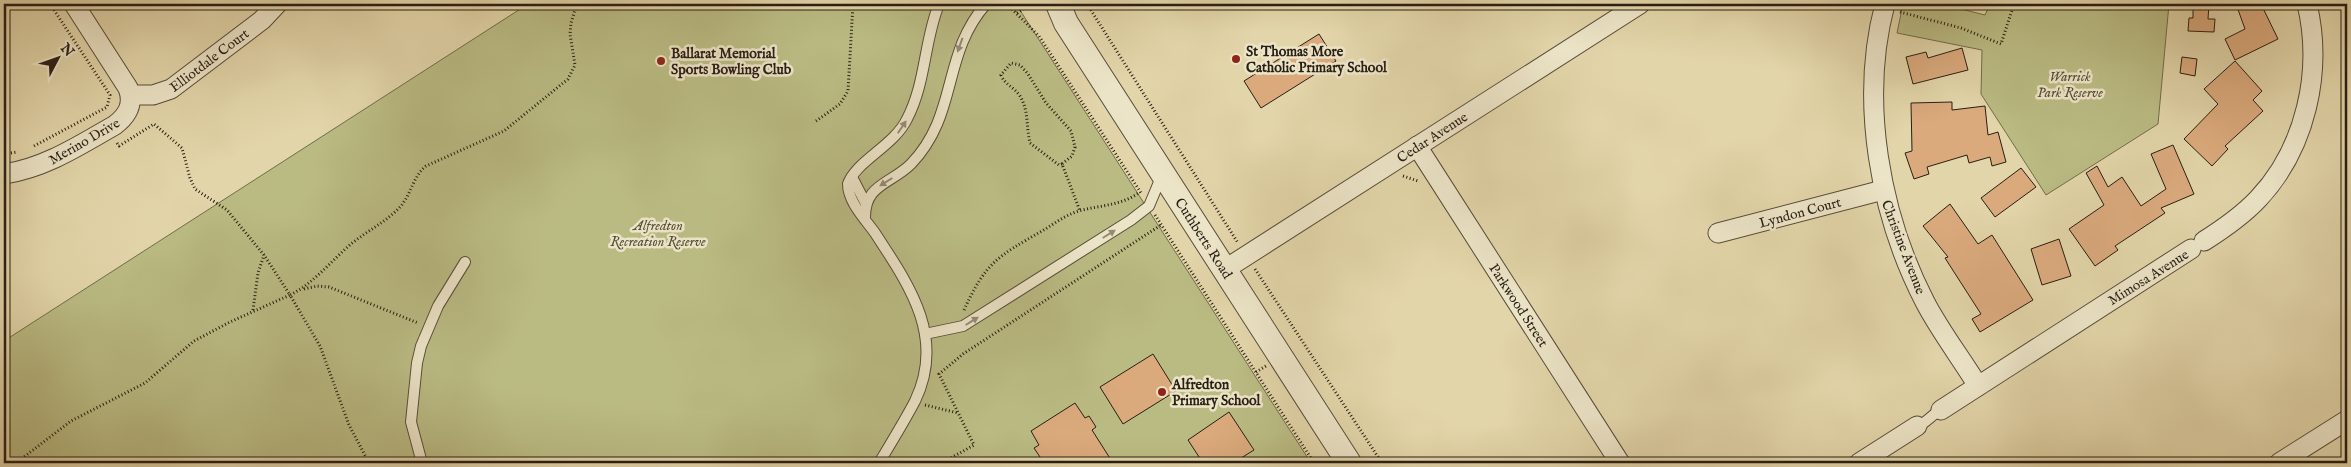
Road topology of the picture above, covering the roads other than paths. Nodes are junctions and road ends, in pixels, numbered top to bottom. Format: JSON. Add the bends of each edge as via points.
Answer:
{"nodes":[{"id":1,"x":74,"y":4,"type":"edge"},
{"id":2,"x":277,"y":4,"type":"edge"},
{"id":3,"x":939,"y":4,"type":"edge"},
{"id":4,"x":986,"y":4,"type":"edge"},
{"id":5,"x":1045,"y":4,"type":"edge"},
{"id":6,"x":1640,"y":4,"type":"edge"},
{"id":7,"x":2307,"y":4,"type":"edge"},
{"id":8,"x":1884,"y":6,"type":"edge"},
{"id":9,"x":1062,"y":13,"type":"edge"},
{"id":10,"x":131,"y":96,"type":"junction"},
{"id":11,"x":1417,"y":146,"type":"junction"},
{"id":12,"x":1162,"y":173,"type":"junction"},
{"id":13,"x":4,"y":174,"type":"edge"},
{"id":14,"x":852,"y":177,"type":"junction"},
{"id":15,"x":1883,"y":190,"type":"junction"},
{"id":16,"x":866,"y":204,"type":"junction"},
{"id":17,"x":865,"y":219,"type":"junction"},
{"id":18,"x":1718,"y":233,"type":"dead end"},
{"id":19,"x":465,"y":262,"type":"dead end"},
{"id":20,"x":1224,"y":270,"type":"junction"},
{"id":21,"x":925,"y":334,"type":"junction"},
{"id":22,"x":1978,"y":386,"type":"junction"},
{"id":23,"x":1941,"y":410,"type":"joint"},
{"id":24,"x":2347,"y":420,"type":"edge"},
{"id":25,"x":1917,"y":426,"type":"joint"},
{"id":26,"x":1345,"y":460,"type":"edge"},
{"id":27,"x":422,"y":463,"type":"edge"},
{"id":28,"x":878,"y":463,"type":"edge"},
{"id":29,"x":1620,"y":463,"type":"edge"},
{"id":30,"x":1859,"y":463,"type":"edge"},
{"id":31,"x":2279,"y":463,"type":"edge"}],
"edges":[{"from":1,"to":10,"type":"street"},
{"from":2,"to":10,"type":"street","name":"Elliotdale Court","via":[[262,20],[169,91]]},
{"from":14,"to":3,"type":"lane","one_way":true,"via":[[892,141],[909,117],[918,94]]},
{"from":4,"to":16,"type":"lane","one_way":true,"via":[[963,38],[943,113],[933,135],[913,162],[876,189]]},
{"from":5,"to":9,"type":"street","name":"Cuthberts Road"},
{"from":6,"to":11,"type":"street","name":"Cedar Avenue"},
{"from":7,"to":22,"type":"street","name":"Mimosa Avenue","via":[[2314,65],[2307,106],[2294,143],[2258,199],[2232,222]]},
{"from":8,"to":15,"type":"street","name":"Christine Avenue","via":[[1877,55],[1875,105]]},
{"from":9,"to":12,"type":"street","name":"Cuthberts Road"},
{"from":10,"to":13,"type":"street","name":"Merino Drive","via":[[127,115],[115,125],[41,165]]},
{"from":11,"to":20,"type":"street","name":"Cedar Avenue"},
{"from":11,"to":29,"type":"street","name":"Parkwood Street"},
{"from":12,"to":20,"type":"street","name":"Cuthberts Road"},
{"from":21,"to":12,"type":"lane","one_way":true,"via":[[967,324],[1142,213],[1151,202]]},
{"from":14,"to":16,"type":"lane"},
{"from":14,"to":17,"type":"lane","via":[[848,190]]},
{"from":15,"to":18,"type":"street","name":"Lyndon Court"},
{"from":15,"to":22,"type":"street","name":"Christine Avenue","via":[[1894,229],[1922,296]]},
{"from":16,"to":17,"type":"lane"},
{"from":17,"to":21,"type":"lane","via":[[911,290]]},
{"from":19,"to":27,"type":"lane","via":[[428,327],[417,363],[411,422]]},
{"from":20,"to":26,"type":"street","name":"Cuthberts Road"},
{"from":21,"to":28,"type":"lane","via":[[925,368],[915,400]]},
{"from":22,"to":23,"type":"street","name":"Mimosa Avenue"},
{"from":23,"to":25,"type":"lane","name":"Mimosa Avenue"},
{"from":24,"to":31,"type":"street"},
{"from":25,"to":30,"type":"street","name":"Mimosa Avenue"}]}
